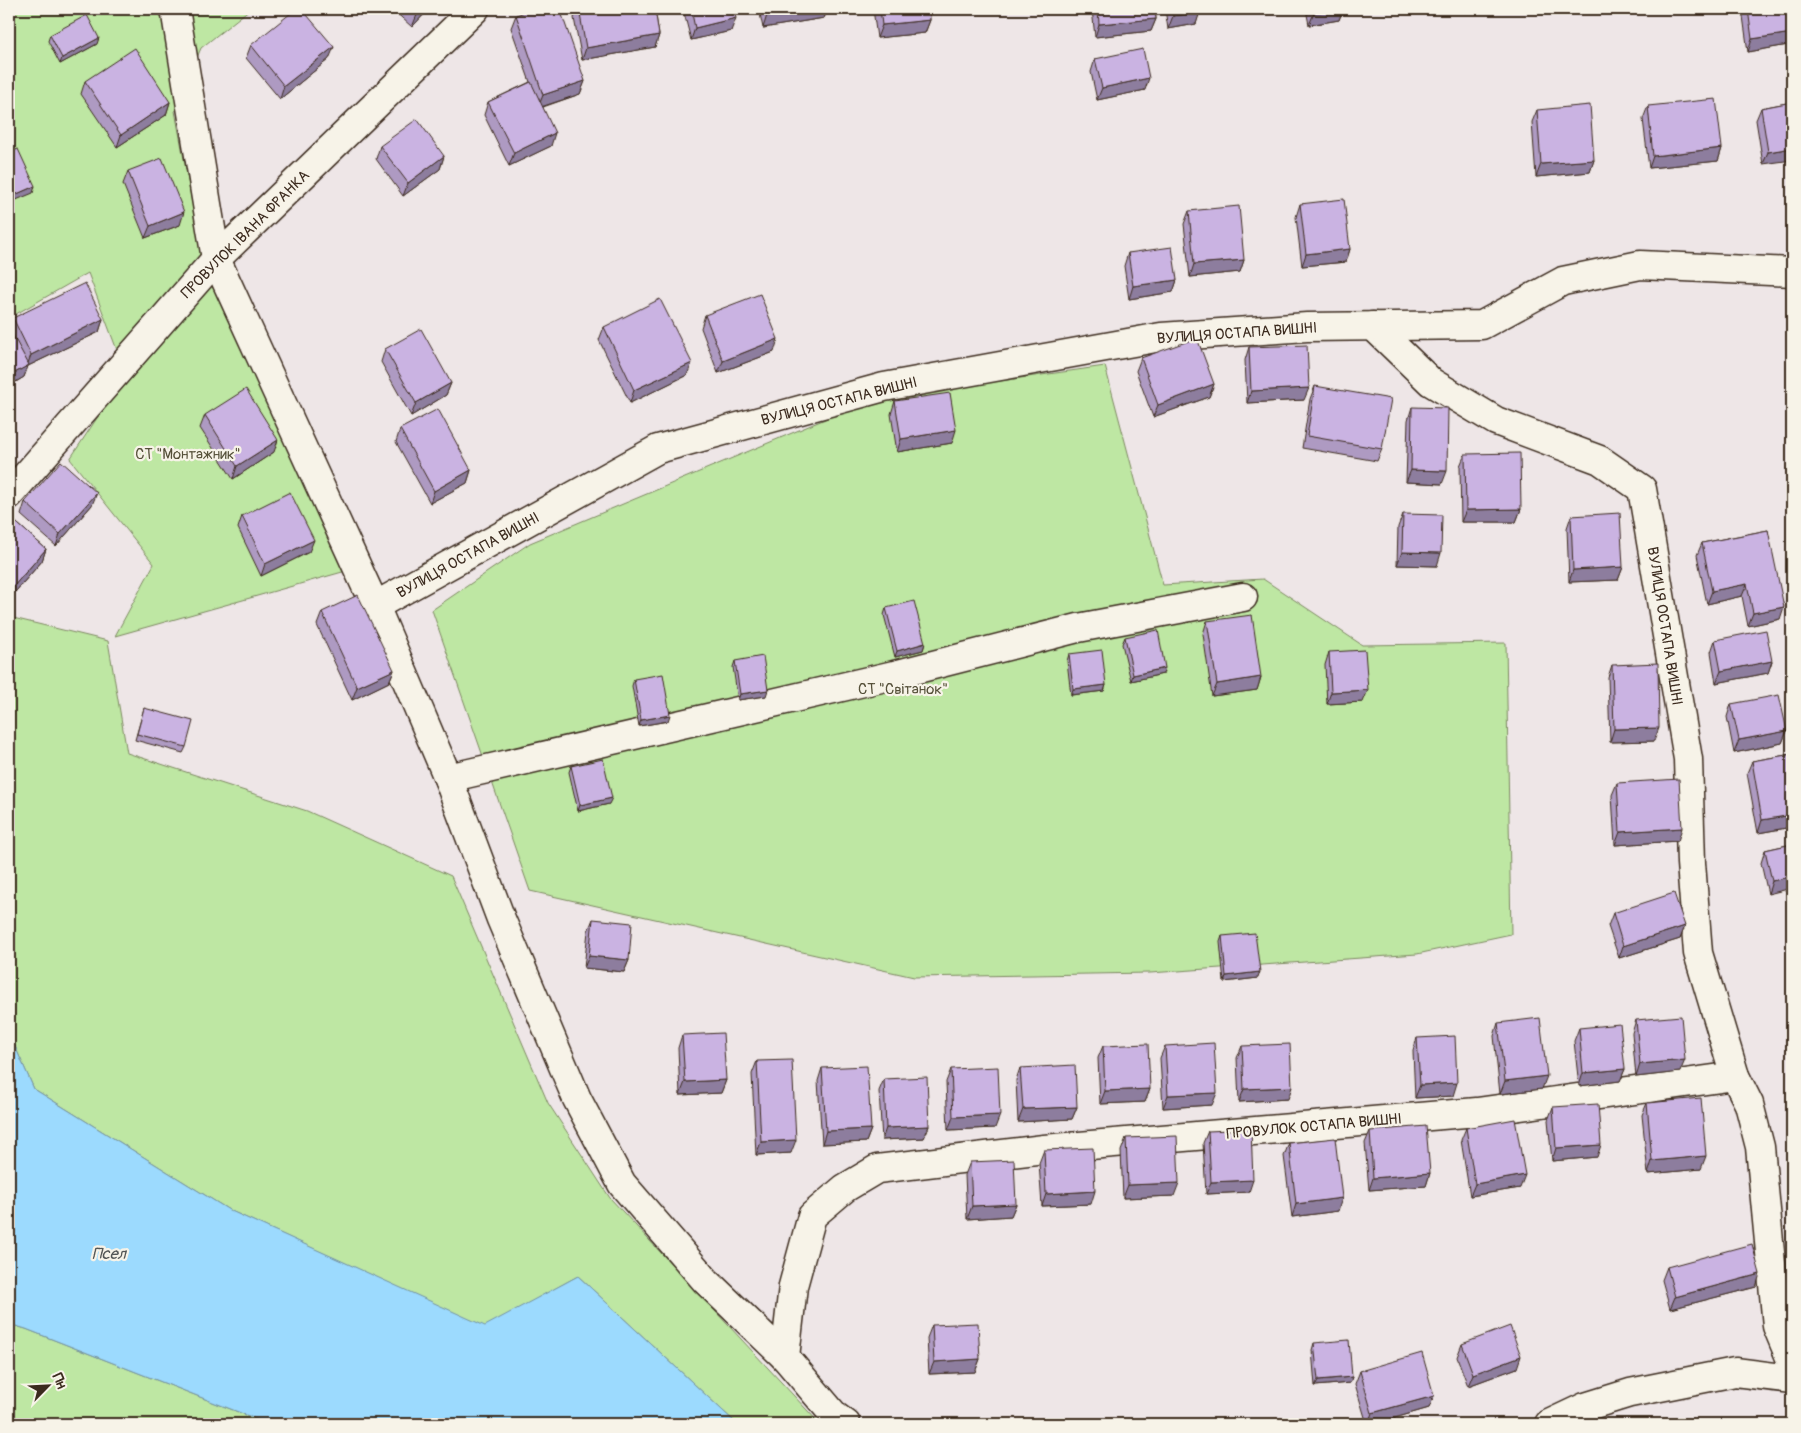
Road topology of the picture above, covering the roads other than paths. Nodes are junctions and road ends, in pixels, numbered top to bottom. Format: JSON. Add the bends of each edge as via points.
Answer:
{"nodes":[{"id":1,"x":174,"y":9,"type":"edge"},
{"id":2,"x":475,"y":9,"type":"edge"},
{"id":3,"x":216,"y":259,"type":"junction"},
{"id":4,"x":1792,"y":272,"type":"edge"},
{"id":5,"x":1373,"y":326,"type":"junction"},
{"id":6,"x":9,"y":495,"type":"edge"},
{"id":7,"x":1243,"y":597,"type":"dead end"},
{"id":8,"x":375,"y":606,"type":"junction"},
{"id":9,"x":448,"y":778,"type":"junction"},
{"id":10,"x":1735,"y":1076,"type":"junction"},
{"id":11,"x":785,"y":1357,"type":"junction"},
{"id":12,"x":1792,"y":1362,"type":"edge"},
{"id":13,"x":1792,"y":1379,"type":"edge"},
{"id":14,"x":846,"y":1424,"type":"edge"},
{"id":15,"x":1549,"y":1424,"type":"edge"}],
"edges":[{"from":1,"to":3,"type":"street"},
{"from":2,"to":3,"type":"street","name":"ПРОВУЛОК ІВАНА ФРАНКА"},
{"from":3,"to":6,"type":"street","name":"ПРОВУЛОК ІВАНА ФРАНКА"},
{"from":3,"to":8,"type":"street"},
{"from":4,"to":5,"type":"street","name":"ВУЛИЦЯ ОСТАПА ВИШНІ","via":[[1640,265],[1563,280],[1482,325]]},
{"from":5,"to":8,"type":"street","name":"ВУЛИЦЯ ОСТАПА ВИШНІ","via":[[1307,327],[1152,339],[884,387],[658,449]]},
{"from":5,"to":10,"type":"street","name":"ВУЛИЦЯ ОСТАПА ВИШНІ","via":[[1439,387],[1496,421],[1600,460],[1642,489],[1688,758],[1698,953]]},
{"from":7,"to":9,"type":"street","via":[[1078,628],[894,675]]},
{"from":8,"to":9,"type":"street"},
{"from":9,"to":11,"type":"street","via":[[501,919],[577,1099],[622,1184],[706,1281]]},
{"from":10,"to":11,"type":"street","name":"ПРОВУЛОК ОСТАПА ВИШНІ","via":[[1477,1112],[1044,1149],[877,1169],[845,1188],[812,1216],[793,1286]]},
{"from":10,"to":12,"type":"street","name":"ВУЛИЦЯ ОСТАПА ВИШНІ","via":[[1749,1104],[1760,1147],[1777,1326]]},
{"from":11,"to":14,"type":"street","via":[[835,1416]]},
{"from":13,"to":15,"type":"street","via":[[1735,1372],[1630,1393],[1585,1407]]}]}
